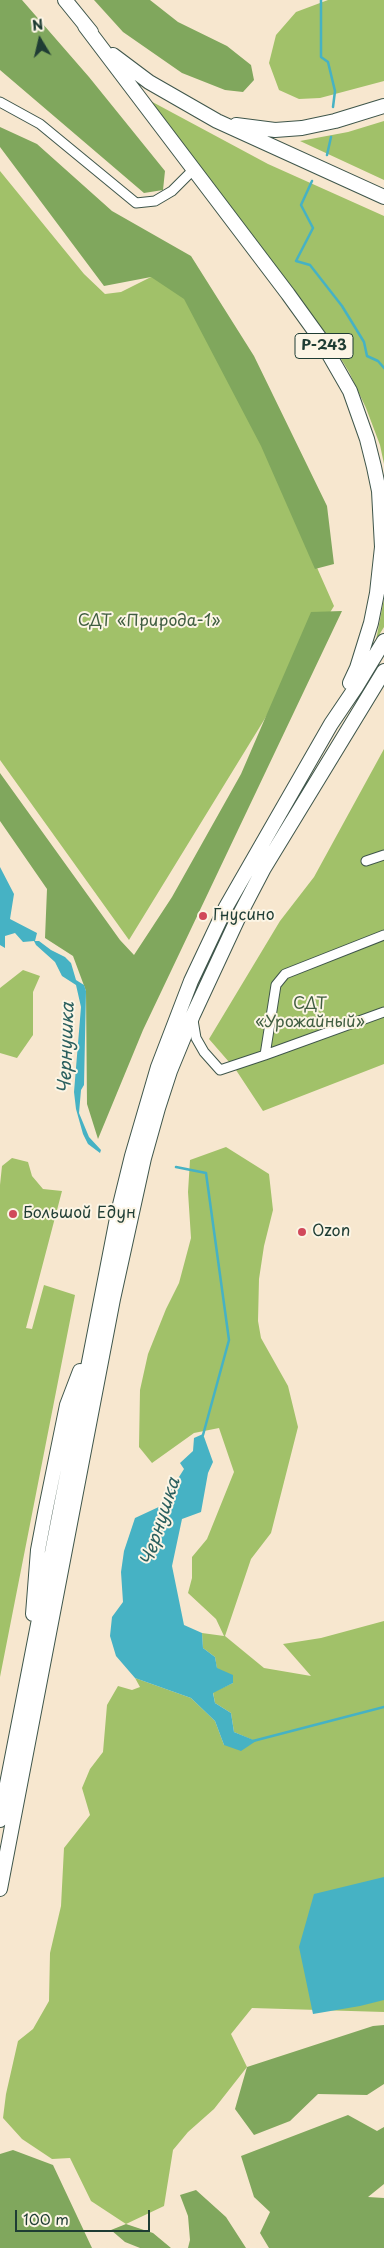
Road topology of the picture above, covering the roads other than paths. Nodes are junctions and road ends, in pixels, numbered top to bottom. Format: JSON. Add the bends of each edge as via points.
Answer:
{"nodes":[{"id":1,"x":65,"y":0,"type":"edge"},
{"id":2,"x":85,"y":26,"type":"junction"},
{"id":3,"x":0,"y":102,"type":"edge"},
{"id":4,"x":384,"y":106,"type":"edge"},
{"id":5,"x":217,"y":122,"type":"junction"},
{"id":6,"x":193,"y":170,"type":"junction"},
{"id":7,"x":384,"y":197,"type":"edge"},
{"id":8,"x":384,"y":641,"type":"edge"},
{"id":9,"x":384,"y":671,"type":"edge"},
{"id":10,"x":330,"y":724,"type":"junction"},
{"id":11,"x":384,"y":854,"type":"edge"},
{"id":12,"x":366,"y":862,"type":"dead end"},
{"id":13,"x":384,"y":935,"type":"edge"},
{"id":14,"x":384,"y":1012,"type":"edge"},
{"id":15,"x":193,"y":1014,"type":"junction"},
{"id":16,"x":265,"y":1055,"type":"junction"},
{"id":17,"x":0,"y":1820,"type":"edge"},
{"id":18,"x":0,"y":1889,"type":"edge"}],
"edges":[{"from":1,"to":2,"type":"highway","number":"Р-243"},
{"from":2,"to":5,"type":"highway","number":"Р-243","via":[[134,72]]},
{"from":2,"to":6,"type":"highway","number":"Р-243"},
{"from":3,"to":6,"type":"street","via":[[40,124],[136,203],[155,201],[172,191]]},
{"from":4,"to":5,"type":"highway","number":"Р-243","via":[[302,128],[274,130]]},
{"from":5,"to":7,"type":"highway","number":"Р-243"},
{"from":6,"to":10,"type":"highway","number":"Р-243","via":[[319,337],[350,391],[367,439],[379,491],[381,517],[382,547],[377,593],[357,668]]},
{"from":8,"to":10,"type":"highway"},
{"from":9,"to":15,"type":"highway","via":[[264,868]]},
{"from":10,"to":17,"type":"highway","via":[[226,906],[191,981],[145,1107],[94,1333]]},
{"from":11,"to":12,"type":"street"},
{"from":13,"to":16,"type":"street","via":[[285,974],[276,985]]},
{"from":14,"to":16,"type":"street"},
{"from":15,"to":16,"type":"street","via":[[196,1038],[220,1070]]},
{"from":15,"to":18,"type":"highway","via":[[158,1108],[130,1215]]}]}
